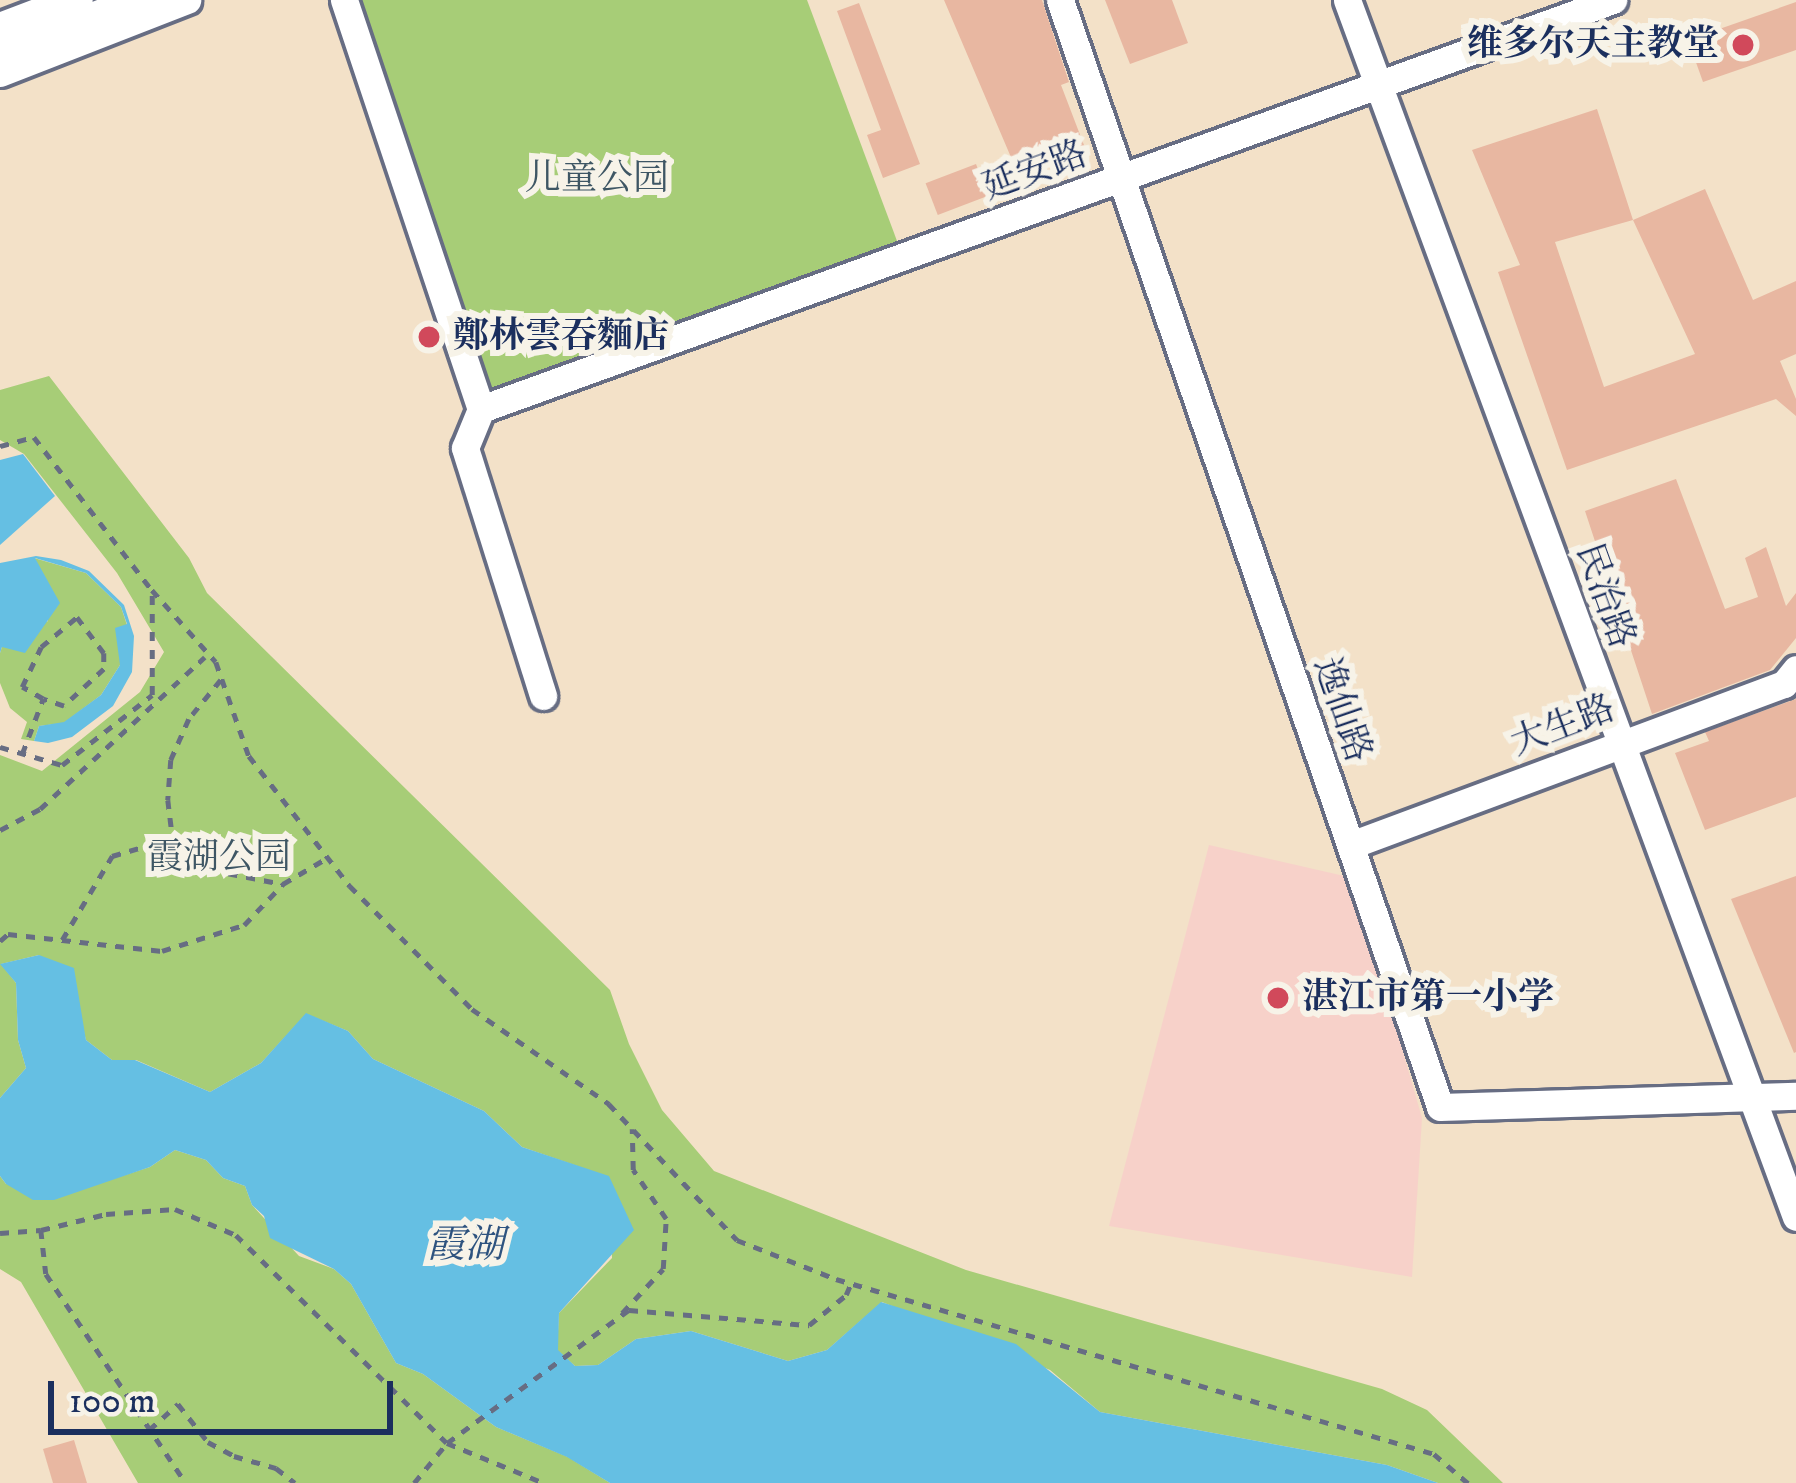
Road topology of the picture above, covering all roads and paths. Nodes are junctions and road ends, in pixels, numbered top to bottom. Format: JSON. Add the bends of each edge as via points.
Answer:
{"nodes":[{"id":1,"x":76,"y":0,"type":"edge"},
{"id":2,"x":140,"y":0,"type":"edge"},
{"id":3,"x":187,"y":0,"type":"edge"},
{"id":4,"x":344,"y":0,"type":"edge"},
{"id":5,"x":1060,"y":0,"type":"edge"},
{"id":6,"x":1347,"y":0,"type":"edge"},
{"id":7,"x":1613,"y":0,"type":"edge"},
{"id":8,"x":0,"y":29,"type":"edge"},
{"id":9,"x":0,"y":55,"type":"edge"},
{"id":10,"x":0,"y":73,"type":"edge"},
{"id":11,"x":1378,"y":86,"type":"junction"},
{"id":12,"x":1122,"y":178,"type":"junction"},
{"id":13,"x":481,"y":410,"type":"junction"},
{"id":14,"x":0,"y":446,"type":"edge"},
{"id":15,"x":152,"y":590,"type":"junction"},
{"id":16,"x":205,"y":657,"type":"dead end"},
{"id":17,"x":1796,"y":669,"type":"edge"},
{"id":18,"x":221,"y":680,"type":"junction"},
{"id":19,"x":543,"y":696,"type":"dead end"},
{"id":20,"x":43,"y":699,"type":"junction"},
{"id":21,"x":1620,"y":743,"type":"junction"},
{"id":22,"x":0,"y":747,"type":"edge"},
{"id":23,"x":22,"y":754,"type":"junction"},
{"id":24,"x":0,"y":830,"type":"edge"},
{"id":25,"x":173,"y":838,"type":"junction"},
{"id":26,"x":1351,"y":845,"type":"junction"},
{"id":27,"x":327,"y":858,"type":"junction"},
{"id":28,"x":283,"y":884,"type":"junction"},
{"id":29,"x":62,"y":940,"type":"junction"},
{"id":30,"x":0,"y":941,"type":"edge"},
{"id":31,"x":1796,"y":1096,"type":"edge"},
{"id":32,"x":1753,"y":1097,"type":"junction"},
{"id":33,"x":632,"y":1128,"type":"junction"},
{"id":34,"x":1796,"y":1216,"type":"edge"},
{"id":35,"x":41,"y":1230,"type":"junction"},
{"id":36,"x":0,"y":1233,"type":"edge"},
{"id":37,"x":851,"y":1283,"type":"junction"},
{"id":38,"x":618,"y":1317,"type":"junction"},
{"id":39,"x":149,"y":1430,"type":"junction"},
{"id":40,"x":447,"y":1444,"type":"junction"},
{"id":41,"x":186,"y":1483,"type":"edge"},
{"id":42,"x":295,"y":1483,"type":"edge"},
{"id":43,"x":414,"y":1483,"type":"edge"},
{"id":44,"x":544,"y":1483,"type":"edge"},
{"id":45,"x":1468,"y":1483,"type":"edge"}],
"edges":[{"from":1,"to":8,"type":"main road"},
{"from":2,"to":9,"type":"main road"},
{"from":3,"to":10,"type":"street"},
{"from":4,"to":13,"type":"street"},
{"from":5,"to":12,"type":"street","name":"逸仙路"},
{"from":6,"to":11,"type":"street","name":"民治路"},
{"from":7,"to":11,"type":"street","name":"延安路"},
{"from":11,"to":12,"type":"street","name":"延安路"},
{"from":11,"to":21,"type":"street","name":"民治路"},
{"from":12,"to":13,"type":"street","name":"延安路"},
{"from":12,"to":26,"type":"street","name":"逸仙路"},
{"from":13,"to":19,"type":"street","via":[[465,448]]},
{"from":14,"to":15,"type":"path","via":[[34,437]]},
{"from":15,"to":18,"type":"path","via":[[216,662]]},
{"from":15,"to":23,"type":"path","via":[[152,695],[62,765]]},
{"from":16,"to":24,"type":"path","via":[[40,809]]},
{"from":17,"to":21,"type":"street","name":"大生路","via":[[1784,684]]},
{"from":18,"to":25,"type":"path","via":[[189,719],[171,760]]},
{"from":18,"to":27,"type":"path","via":[[249,756]]},
{"from":20,"to":20,"type":"path","via":[[22,687],[41,647],[76,616],[104,653],[104,669],[64,706]]},
{"from":20,"to":23,"type":"path"},
{"from":21,"to":26,"type":"street","name":"大生路"},
{"from":21,"to":32,"type":"street","name":"民治路"},
{"from":22,"to":23,"type":"path"},
{"from":25,"to":28,"type":"path","via":[[184,856],[211,870]]},
{"from":25,"to":29,"type":"path","via":[[112,856]]},
{"from":26,"to":32,"type":"street","name":"逸仙路","via":[[1440,1107]]},
{"from":27,"to":28,"type":"path"},
{"from":27,"to":33,"type":"path","via":[[472,1009]]},
{"from":28,"to":29,"type":"path","via":[[244,925],[162,951]]},
{"from":29,"to":30,"type":"path","via":[[8,934]]},
{"from":31,"to":32,"type":"street","name":"逸仙路"},
{"from":32,"to":34,"type":"street","name":"民治路"},
{"from":33,"to":37,"type":"path","via":[[736,1240]]},
{"from":33,"to":38,"type":"path","via":[[633,1170],[666,1219],[663,1269]]},
{"from":35,"to":36,"type":"path"},
{"from":35,"to":39,"type":"path","via":[[46,1274]]},
{"from":35,"to":40,"type":"path","via":[[175,1209],[236,1235]]},
{"from":37,"to":38,"type":"path","via":[[809,1325],[691,1312],[629,1310]]},
{"from":37,"to":45,"type":"path","via":[[1434,1454]]},
{"from":38,"to":40,"type":"path"},
{"from":39,"to":41,"type":"path"},
{"from":39,"to":42,"type":"path","via":[[178,1404],[208,1442]]},
{"from":40,"to":43,"type":"path"},
{"from":40,"to":44,"type":"path"}]}
